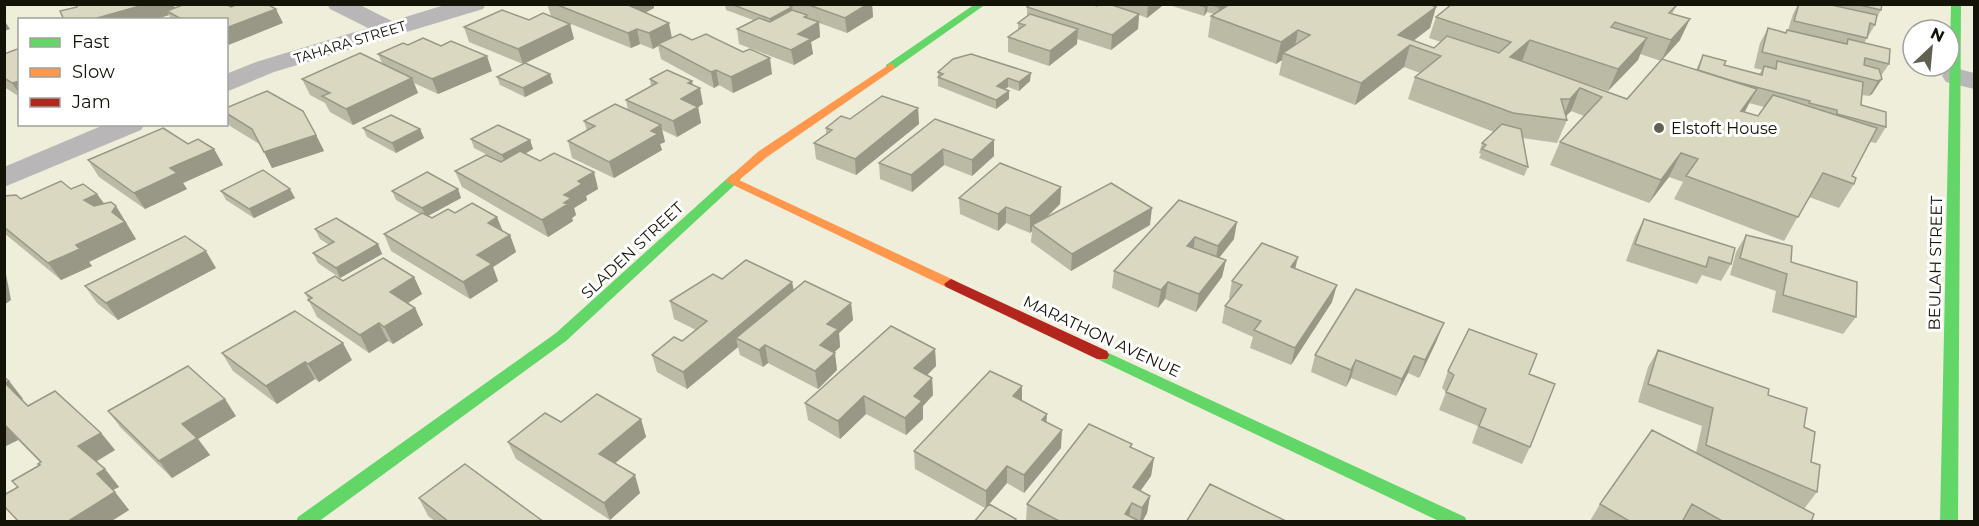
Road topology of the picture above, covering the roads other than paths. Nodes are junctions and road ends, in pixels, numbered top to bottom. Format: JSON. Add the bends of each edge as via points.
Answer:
{"nodes":[{"id":1,"x":338,"y":4,"type":"edge"},
{"id":2,"x":475,"y":4,"type":"edge"},
{"id":3,"x":982,"y":4,"type":"edge"},
{"id":4,"x":1956,"y":4,"type":"edge"},
{"id":5,"x":391,"y":30,"type":"junction"},
{"id":6,"x":1965,"y":79,"type":"edge"},
{"id":7,"x":228,"y":83,"type":"edge"},
{"id":8,"x":126,"y":126,"type":"edge"},
{"id":9,"x":4,"y":178,"type":"edge"},
{"id":10,"x":731,"y":181,"type":"junction"},
{"id":11,"x":1418,"y":513,"type":"edge"},
{"id":12,"x":304,"y":522,"type":"edge"},
{"id":13,"x":1459,"y":522,"type":"edge"},
{"id":14,"x":1949,"y":522,"type":"edge"}],
"edges":[{"from":1,"to":5,"type":"street"},
{"from":2,"to":5,"type":"street","name":"TAHARA STREET"},
{"from":3,"to":10,"type":"street","name":"SLADEN STREET","via":[[774,146]]},
{"from":4,"to":6,"type":"street","name":"BEULAH STREET"},
{"from":5,"to":7,"type":"street","name":"TAHARA STREET","via":[[266,67]]},
{"from":6,"to":14,"type":"street","name":"BEULAH STREET","via":[[1950,282]]},
{"from":8,"to":9,"type":"street"},
{"from":10,"to":11,"type":"street","name":"MARATHON AVENUE"},
{"from":10,"to":12,"type":"street","name":"SLADEN STREET","via":[[561,337]]},
{"from":11,"to":13,"type":"street","name":"MARATHON AVENUE"}]}
